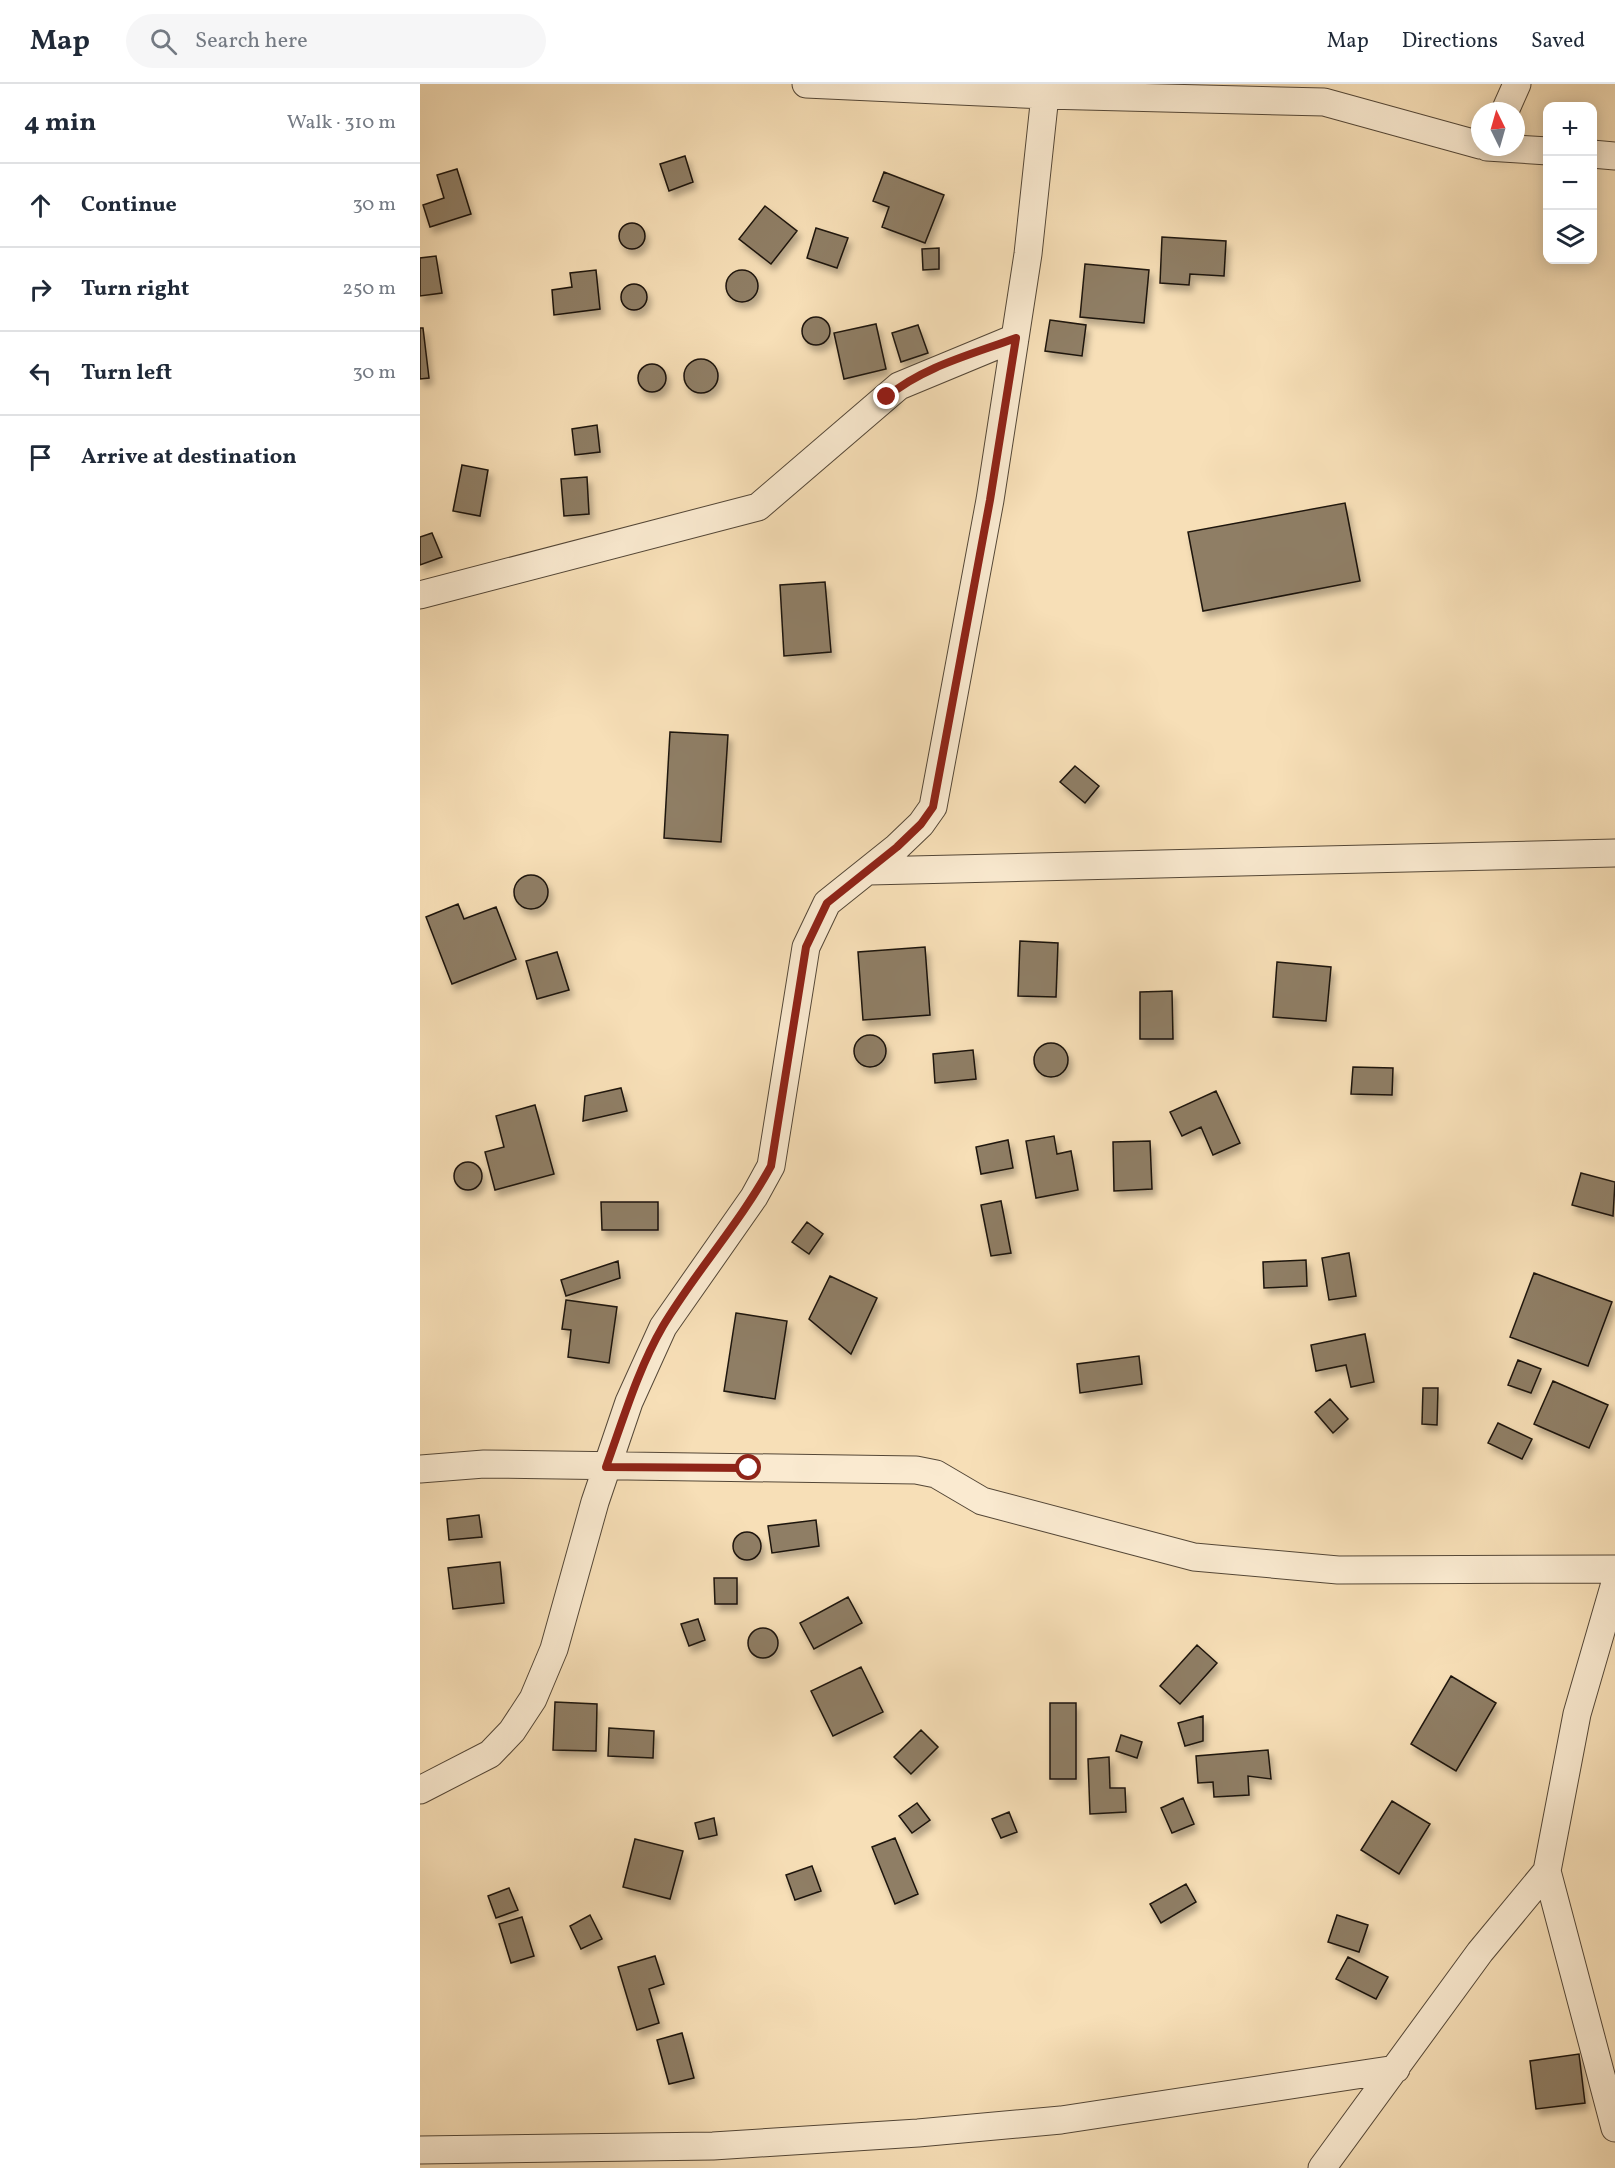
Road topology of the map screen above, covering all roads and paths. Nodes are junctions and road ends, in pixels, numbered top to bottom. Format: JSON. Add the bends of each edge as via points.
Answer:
{"nodes":[{"id":1,"x":806,"y":84,"type":"edge"},
{"id":2,"x":1518,"y":84,"type":"edge"},
{"id":3,"x":1045,"y":95,"type":"junction"},
{"id":4,"x":1509,"y":102,"type":"edge"},
{"id":5,"x":1471,"y":143,"type":"edge"},
{"id":6,"x":1525,"y":149,"type":"edge"},
{"id":7,"x":1543,"y":151,"type":"edge"},
{"id":8,"x":1597,"y":154,"type":"edge"},
{"id":9,"x":1615,"y":156,"type":"edge"},
{"id":10,"x":1016,"y":338,"type":"junction"},
{"id":11,"x":420,"y":595,"type":"edge"},
{"id":12,"x":1615,"y":853,"type":"edge"},
{"id":13,"x":869,"y":871,"type":"junction"},
{"id":14,"x":606,"y":1467,"type":"junction"},
{"id":15,"x":420,"y":1469,"type":"edge"},
{"id":16,"x":1615,"y":1569,"type":"edge"},
{"id":17,"x":1615,"y":1583,"type":"edge"},
{"id":18,"x":420,"y":1790,"type":"edge"},
{"id":19,"x":1546,"y":1871,"type":"junction"},
{"id":20,"x":1396,"y":2069,"type":"junction"},
{"id":21,"x":1615,"y":2128,"type":"edge"},
{"id":22,"x":420,"y":2150,"type":"edge"},
{"id":23,"x":715,"y":2157,"type":"edge"},
{"id":24,"x":1322,"y":2168,"type":"edge"}],
"edges":[{"from":1,"to":3,"type":"street"},
{"from":2,"to":4,"type":"street"},
{"from":3,"to":5,"type":"street","via":[[1324,102]]},
{"from":3,"to":10,"type":"street"},
{"from":6,"to":7,"type":"street"},
{"from":8,"to":9,"type":"street"},
{"from":10,"to":11,"type":"street","via":[[899,386],[758,507]]},
{"from":10,"to":13,"type":"street","via":[[933,807],[921,824]]},
{"from":12,"to":13,"type":"street"},
{"from":13,"to":14,"type":"street","via":[[827,903],[806,947],[771,1166],[754,1197],[663,1327],[629,1402]]},
{"from":14,"to":15,"type":"street","via":[[484,1464]]},
{"from":14,"to":16,"type":"street","via":[[916,1470],[936,1474],[982,1501],[1194,1557],[1338,1570]]},
{"from":14,"to":18,"type":"street","via":[[554,1649],[533,1699],[512,1731],[489,1754]]},
{"from":17,"to":19,"type":"street","via":[[1577,1714]]},
{"from":19,"to":20,"type":"street","via":[[1480,1952]]},
{"from":19,"to":21,"type":"street"},
{"from":20,"to":23,"type":"street","via":[[1061,2120]]},
{"from":20,"to":24,"type":"street"},
{"from":22,"to":23,"type":"street"}]}
